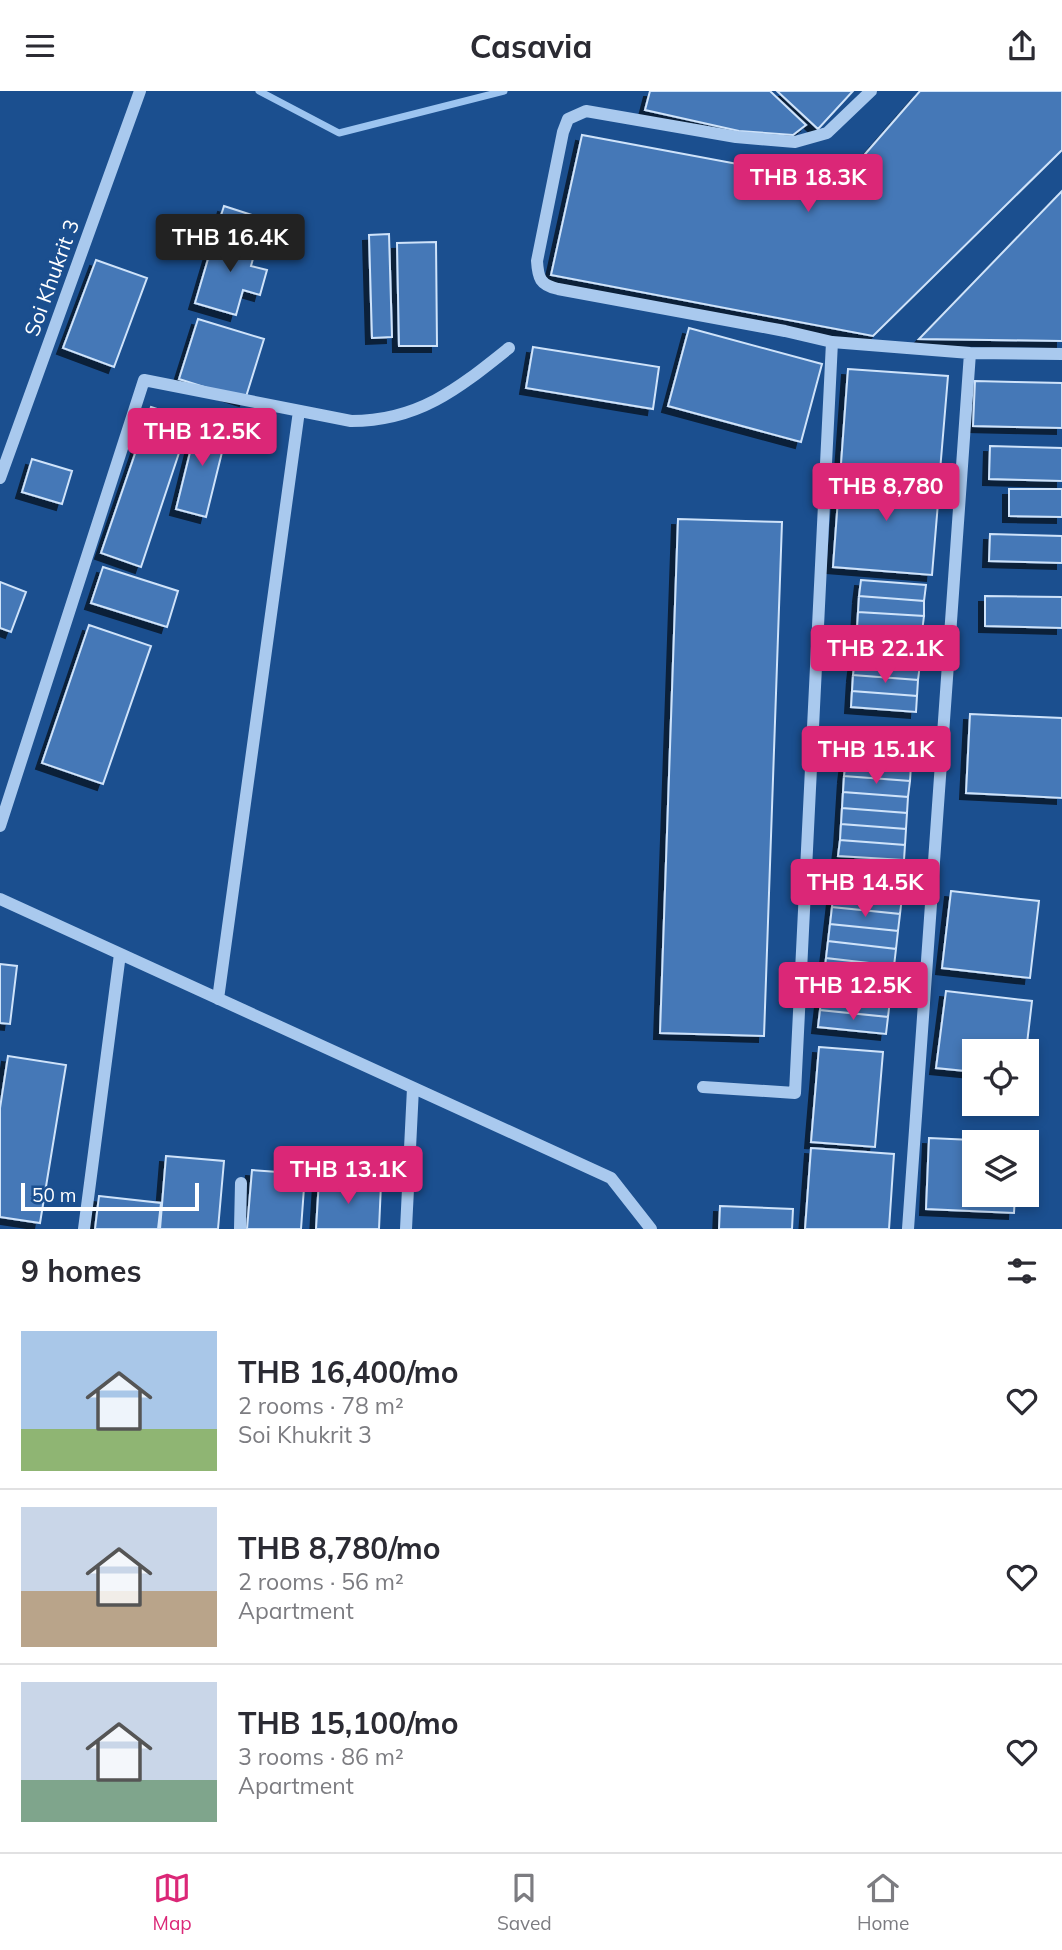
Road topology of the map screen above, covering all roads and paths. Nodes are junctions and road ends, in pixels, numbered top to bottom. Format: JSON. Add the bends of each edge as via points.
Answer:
{"nodes":[{"id":1,"x":140,"y":91,"type":"edge"},
{"id":2,"x":871,"y":91,"type":"edge"},
{"id":3,"x":832,"y":342,"type":"junction"},
{"id":4,"x":509,"y":348,"type":"dead end"},
{"id":5,"x":970,"y":352,"type":"junction"},
{"id":6,"x":1062,"y":354,"type":"edge"},
{"id":7,"x":299,"y":411,"type":"junction"},
{"id":8,"x":0,"y":478,"type":"edge"},
{"id":9,"x":0,"y":826,"type":"edge"},
{"id":10,"x":0,"y":899,"type":"edge"},
{"id":11,"x":120,"y":954,"type":"junction"},
{"id":12,"x":218,"y":999,"type":"junction"},
{"id":13,"x":703,"y":1087,"type":"dead end"},
{"id":14,"x":413,"y":1088,"type":"junction"},
{"id":15,"x":241,"y":1183,"type":"dead end"},
{"id":16,"x":84,"y":1229,"type":"edge"},
{"id":17,"x":240,"y":1229,"type":"edge"},
{"id":18,"x":406,"y":1229,"type":"edge"},
{"id":19,"x":650,"y":1229,"type":"edge"},
{"id":20,"x":908,"y":1229,"type":"edge"}],
"edges":[{"from":1,"to":8,"type":"street","name":"Soi Khukrit 3"},
{"from":2,"to":3,"type":"street","via":[[827,133],[795,142],[736,137],[586,111],[569,119],[537,261],[538,278],[545,286]]},
{"from":3,"to":5,"type":"street"},
{"from":3,"to":13,"type":"street","via":[[795,1093]]},
{"from":4,"to":7,"type":"street","via":[[463,384],[401,416],[351,421]]},
{"from":5,"to":6,"type":"street"},
{"from":5,"to":20,"type":"street"},
{"from":7,"to":9,"type":"street","via":[[144,380]]},
{"from":7,"to":12,"type":"street"},
{"from":10,"to":11,"type":"street"},
{"from":11,"to":12,"type":"street"},
{"from":11,"to":16,"type":"street"},
{"from":12,"to":14,"type":"street"},
{"from":14,"to":18,"type":"street"},
{"from":14,"to":19,"type":"street","via":[[611,1178]]},
{"from":15,"to":17,"type":"street"}]}
